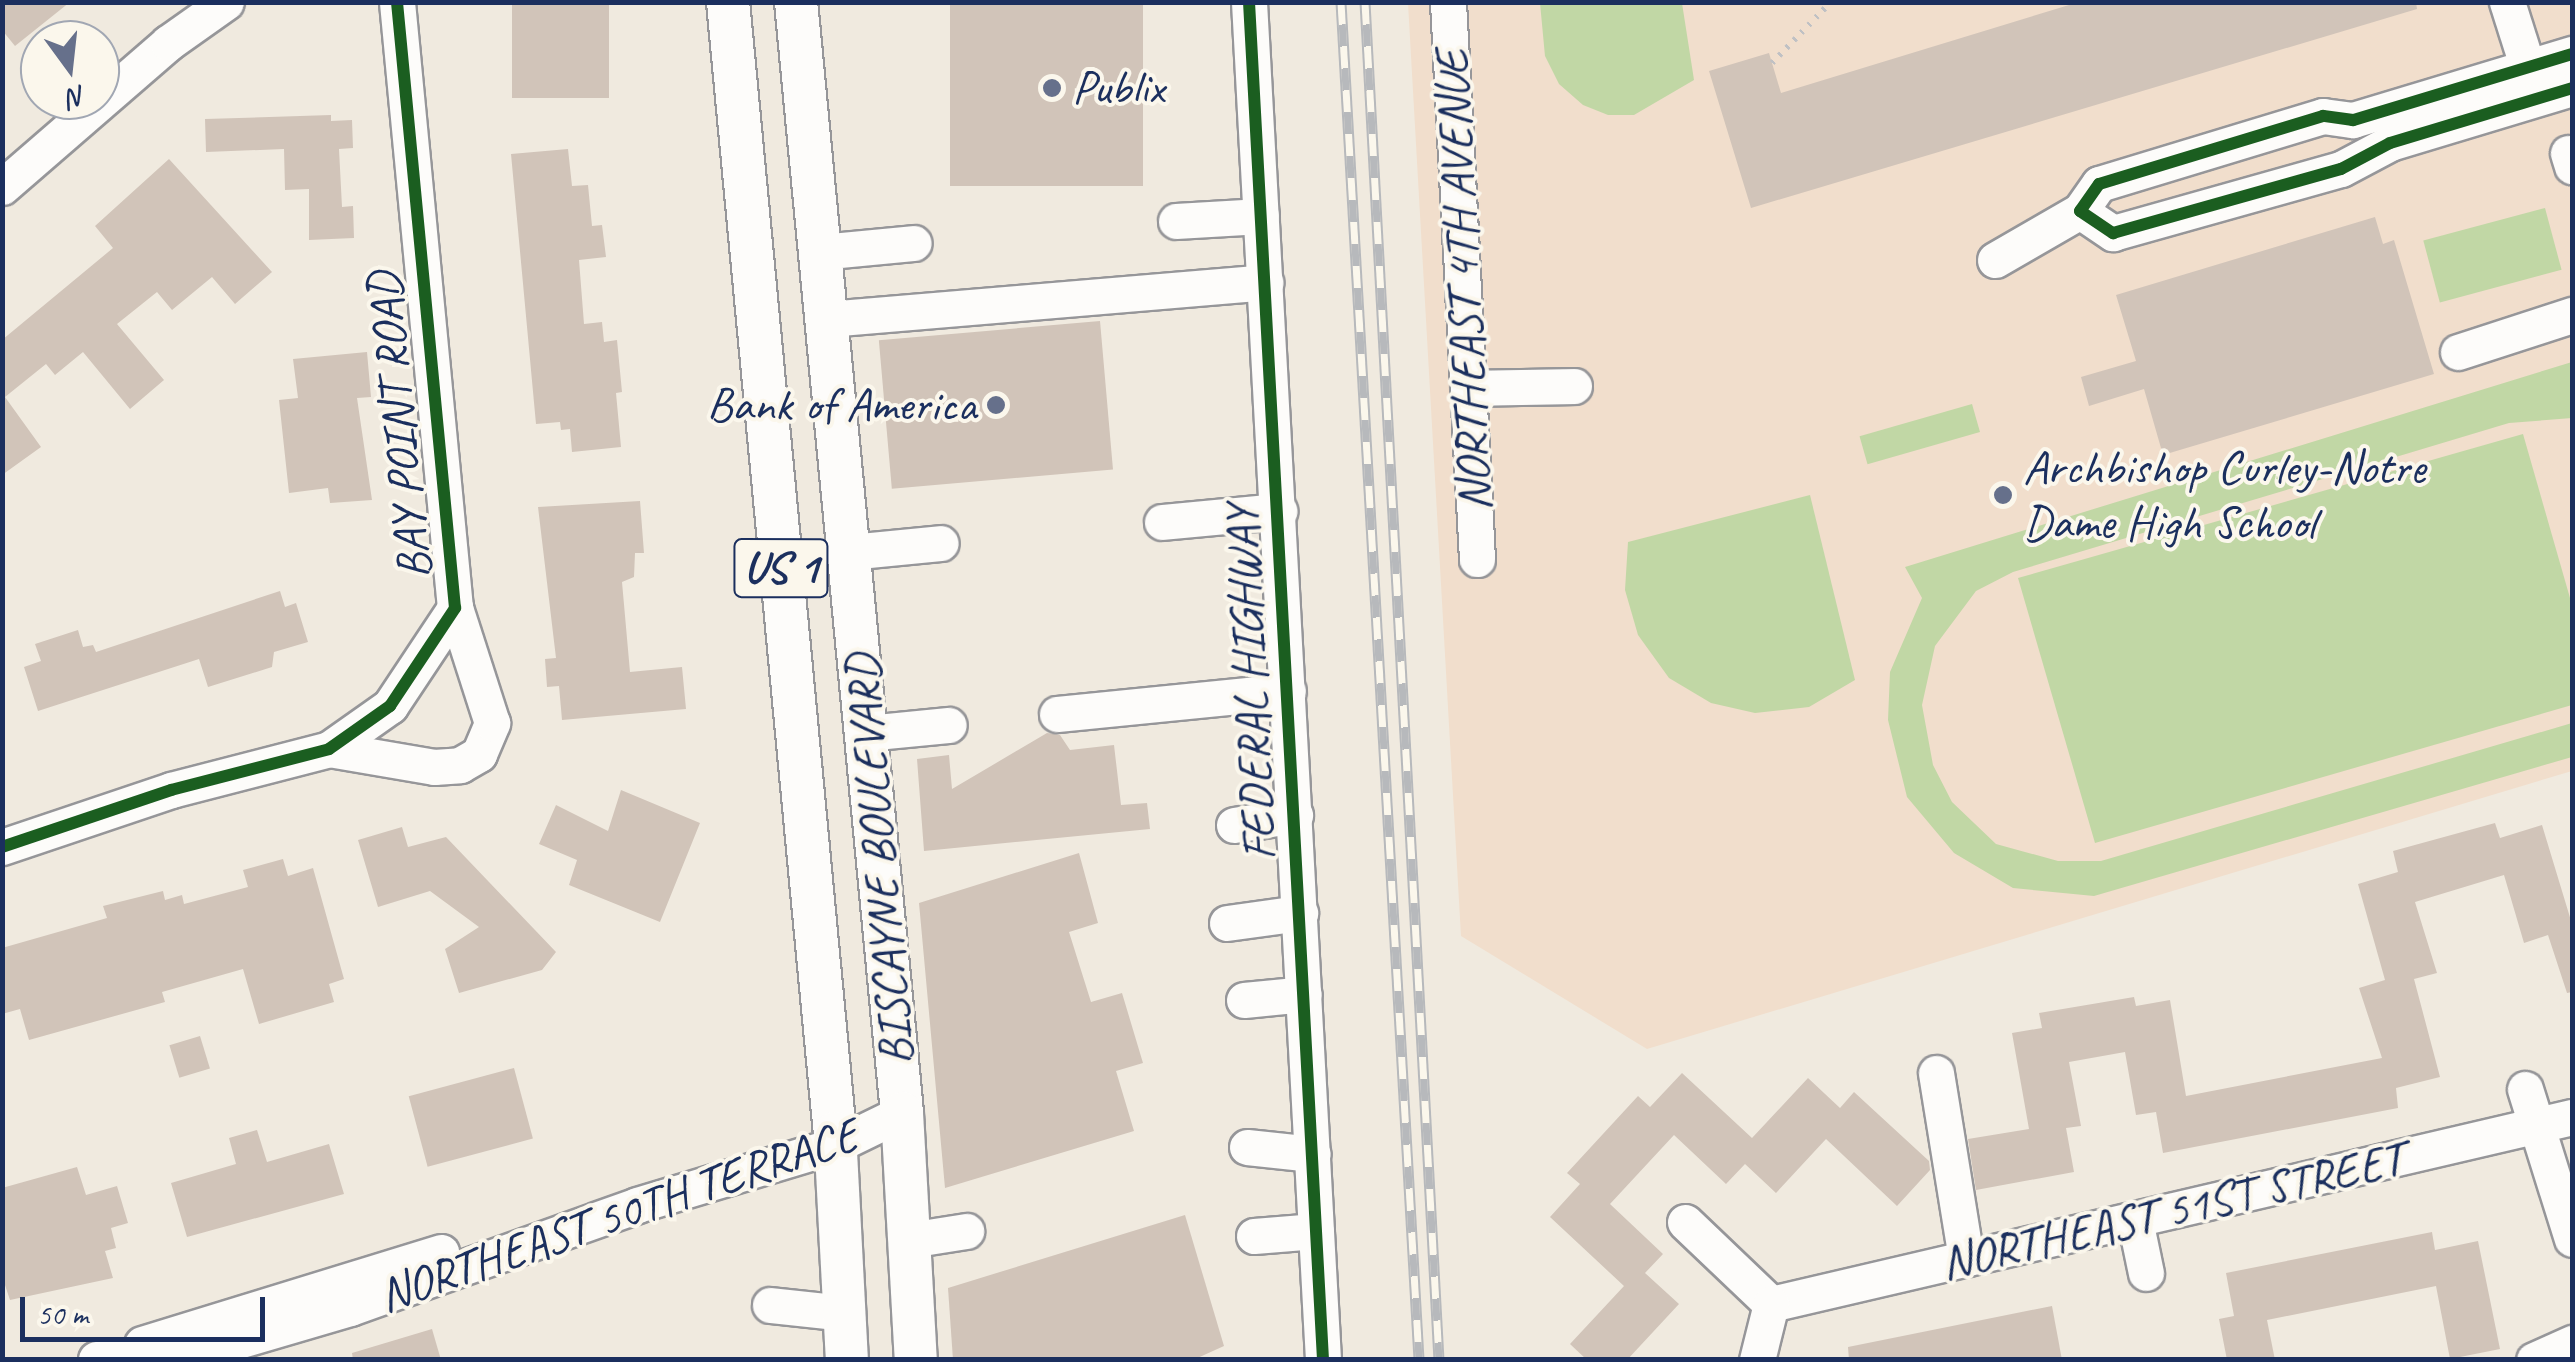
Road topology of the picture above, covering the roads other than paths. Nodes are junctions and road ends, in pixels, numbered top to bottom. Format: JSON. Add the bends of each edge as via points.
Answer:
{"nodes":[{"id":1,"x":226,"y":2,"type":"edge"},
{"id":2,"x":397,"y":2,"type":"edge"},
{"id":3,"x":728,"y":2,"type":"edge"},
{"id":4,"x":796,"y":2,"type":"edge"},
{"id":5,"x":1249,"y":2,"type":"edge"},
{"id":6,"x":1448,"y":2,"type":"edge"},
{"id":7,"x":2507,"y":2,"type":"edge"},
{"id":8,"x":2572,"y":54,"type":"edge"},
{"id":9,"x":2532,"y":83,"type":"junction"},
{"id":10,"x":2572,"y":88,"type":"edge"},
{"id":11,"x":2,"y":187,"type":"edge"},
{"id":12,"x":2080,"y":211,"type":"junction"},
{"id":13,"x":1262,"y":216,"type":"junction"},
{"id":14,"x":1176,"y":221,"type":"dead end"},
{"id":15,"x":914,"y":244,"type":"dead end"},
{"id":16,"x":820,"y":252,"type":"junction"},
{"id":17,"x":1995,"y":260,"type":"dead end"},
{"id":18,"x":1266,"y":282,"type":"junction"},
{"id":19,"x":2572,"y":315,"type":"edge"},
{"id":20,"x":827,"y":319,"type":"junction"},
{"id":21,"x":2458,"y":352,"type":"dead end"},
{"id":22,"x":1574,"y":386,"type":"dead end"},
{"id":23,"x":1468,"y":388,"type":"junction"},
{"id":24,"x":1279,"y":511,"type":"junction"},
{"id":25,"x":1162,"y":522,"type":"dead end"},
{"id":26,"x":941,"y":544,"type":"dead end"},
{"id":27,"x":850,"y":552,"type":"junction"},
{"id":28,"x":1477,"y":559,"type":"dead end"},
{"id":29,"x":456,"y":608,"type":"junction"},
{"id":30,"x":1288,"y":691,"type":"junction"},
{"id":31,"x":1057,"y":714,"type":"dead end"},
{"id":32,"x":948,"y":725,"type":"dead end"},
{"id":33,"x":867,"y":733,"type":"junction"},
{"id":34,"x":329,"y":749,"type":"junction"},
{"id":35,"x":1295,"y":815,"type":"junction"},
{"id":36,"x":1234,"y":824,"type":"dead end"},
{"id":37,"x":2,"y":847,"type":"edge"},
{"id":38,"x":1300,"y":913,"type":"junction"},
{"id":39,"x":1227,"y":923,"type":"dead end"},
{"id":40,"x":1304,"y":994,"type":"junction"},
{"id":41,"x":1244,"y":1000,"type":"dead end"},
{"id":42,"x":1936,"y":1072,"type":"dead end"},
{"id":43,"x":2525,"y":1089,"type":"dead end"},
{"id":44,"x":902,"y":1113,"type":"junction"},
{"id":45,"x":2572,"y":1117,"type":"edge"},
{"id":46,"x":2536,"y":1128,"type":"junction"},
{"id":47,"x":835,"y":1139,"type":"junction"},
{"id":48,"x":1247,"y":1147,"type":"dead end"},
{"id":49,"x":1312,"y":1154,"type":"junction"},
{"id":50,"x":2135,"y":1220,"type":"junction"},
{"id":51,"x":1686,"y":1222,"type":"dead end"},
{"id":52,"x":966,"y":1231,"type":"dead end"},
{"id":53,"x":1316,"y":1231,"type":"junction"},
{"id":54,"x":1254,"y":1236,"type":"dead end"},
{"id":55,"x":2572,"y":1239,"type":"edge"},
{"id":56,"x":909,"y":1240,"type":"junction"},
{"id":57,"x":1966,"y":1259,"type":"junction"},
{"id":58,"x":2146,"y":1273,"type":"dead end"},
{"id":59,"x":1771,"y":1304,"type":"junction"},
{"id":60,"x":770,"y":1305,"type":"dead end"},
{"id":61,"x":845,"y":1313,"type":"junction"},
{"id":62,"x":2572,"y":1343,"type":"edge"},
{"id":63,"x":95,"y":1359,"type":"edge"},
{"id":64,"x":847,"y":1360,"type":"edge"},
{"id":65,"x":916,"y":1360,"type":"edge"},
{"id":66,"x":1323,"y":1360,"type":"edge"},
{"id":67,"x":1757,"y":1360,"type":"edge"},
{"id":68,"x":2534,"y":1360,"type":"edge"}],
"edges":[{"from":1,"to":11,"type":"street","via":[[168,43]]},
{"from":2,"to":29,"type":"street","name":"BAY POINT ROAD"},
{"from":3,"to":47,"type":"main road","name":"BISCAYNE BOULEVARD","number":"US 1"},
{"from":4,"to":16,"type":"main road","name":"BISCAYNE BOULEVARD","number":"US 1"},
{"from":5,"to":13,"type":"street","name":"FEDERAL HIGHWAY"},
{"from":6,"to":23,"type":"street","name":"NORTHEAST 4TH AVENUE"},
{"from":7,"to":9,"type":"street"},
{"from":8,"to":9,"type":"street"},
{"from":9,"to":10,"type":"street"},
{"from":9,"to":12,"type":"street","via":[[2353,120],[2323,116],[2098,184]]},
{"from":9,"to":12,"type":"street","via":[[2342,169],[2113,233]]},
{"from":12,"to":17,"type":"street"},
{"from":13,"to":14,"type":"street"},
{"from":13,"to":18,"type":"street","name":"FEDERAL HIGHWAY"},
{"from":15,"to":16,"type":"street"},
{"from":16,"to":20,"type":"main road","name":"BISCAYNE BOULEVARD","number":"US 1"},
{"from":18,"to":20,"type":"street"},
{"from":18,"to":24,"type":"street","name":"FEDERAL HIGHWAY"},
{"from":19,"to":21,"type":"street"},
{"from":20,"to":27,"type":"main road","name":"BISCAYNE BOULEVARD","number":"US 1"},
{"from":22,"to":23,"type":"street"},
{"from":23,"to":28,"type":"street","name":"NORTHEAST 4TH AVENUE"},
{"from":24,"to":25,"type":"street"},
{"from":24,"to":30,"type":"street","name":"FEDERAL HIGHWAY"},
{"from":26,"to":27,"type":"street"},
{"from":27,"to":33,"type":"main road","name":"BISCAYNE BOULEVARD","number":"US 1"},
{"from":29,"to":34,"type":"street","name":"BAY POINT ROAD","via":[[390,706]]},
{"from":29,"to":34,"type":"street","name":"BAY POINT ROAD","via":[[492,723],[479,754],[460,765],[434,767]]},
{"from":30,"to":31,"type":"street"},
{"from":30,"to":35,"type":"street","name":"FEDERAL HIGHWAY"},
{"from":32,"to":33,"type":"street"},
{"from":33,"to":44,"type":"main road","name":"BISCAYNE BOULEVARD","number":"US 1"},
{"from":34,"to":37,"type":"street","name":"BAY POINT ROAD","via":[[171,790]]},
{"from":35,"to":36,"type":"street"},
{"from":35,"to":38,"type":"street","name":"FEDERAL HIGHWAY"},
{"from":38,"to":39,"type":"street"},
{"from":38,"to":40,"type":"street","name":"FEDERAL HIGHWAY"},
{"from":40,"to":41,"type":"street"},
{"from":40,"to":49,"type":"street","name":"FEDERAL HIGHWAY"},
{"from":42,"to":57,"type":"street"},
{"from":43,"to":46,"type":"street"},
{"from":44,"to":47,"type":"street","name":"NORTHEAST 50TH TERRACE"},
{"from":44,"to":56,"type":"main road","name":"BISCAYNE BOULEVARD","number":"US 1"},
{"from":45,"to":46,"type":"street","name":"NORTHEAST 51ST STREET"},
{"from":46,"to":50,"type":"street","name":"NORTHEAST 51ST STREET"},
{"from":46,"to":55,"type":"street"},
{"from":47,"to":61,"type":"main road","name":"BISCAYNE BOULEVARD","number":"US 1"},
{"from":47,"to":63,"type":"street","name":"NORTHEAST 50TH TERRACE"},
{"from":48,"to":49,"type":"street"},
{"from":49,"to":53,"type":"street","name":"FEDERAL HIGHWAY"},
{"from":50,"to":57,"type":"street","name":"NORTHEAST 51ST STREET"},
{"from":50,"to":58,"type":"street"},
{"from":51,"to":59,"type":"street"},
{"from":52,"to":56,"type":"street"},
{"from":53,"to":54,"type":"street"},
{"from":53,"to":66,"type":"street","name":"FEDERAL HIGHWAY"},
{"from":56,"to":65,"type":"main road","name":"BISCAYNE BOULEVARD","number":"US 1"},
{"from":57,"to":59,"type":"street","name":"NORTHEAST 51ST STREET"},
{"from":59,"to":67,"type":"street"},
{"from":60,"to":61,"type":"street"},
{"from":61,"to":64,"type":"main road","name":"BISCAYNE BOULEVARD","number":"US 1"},
{"from":62,"to":68,"type":"street"}]}
